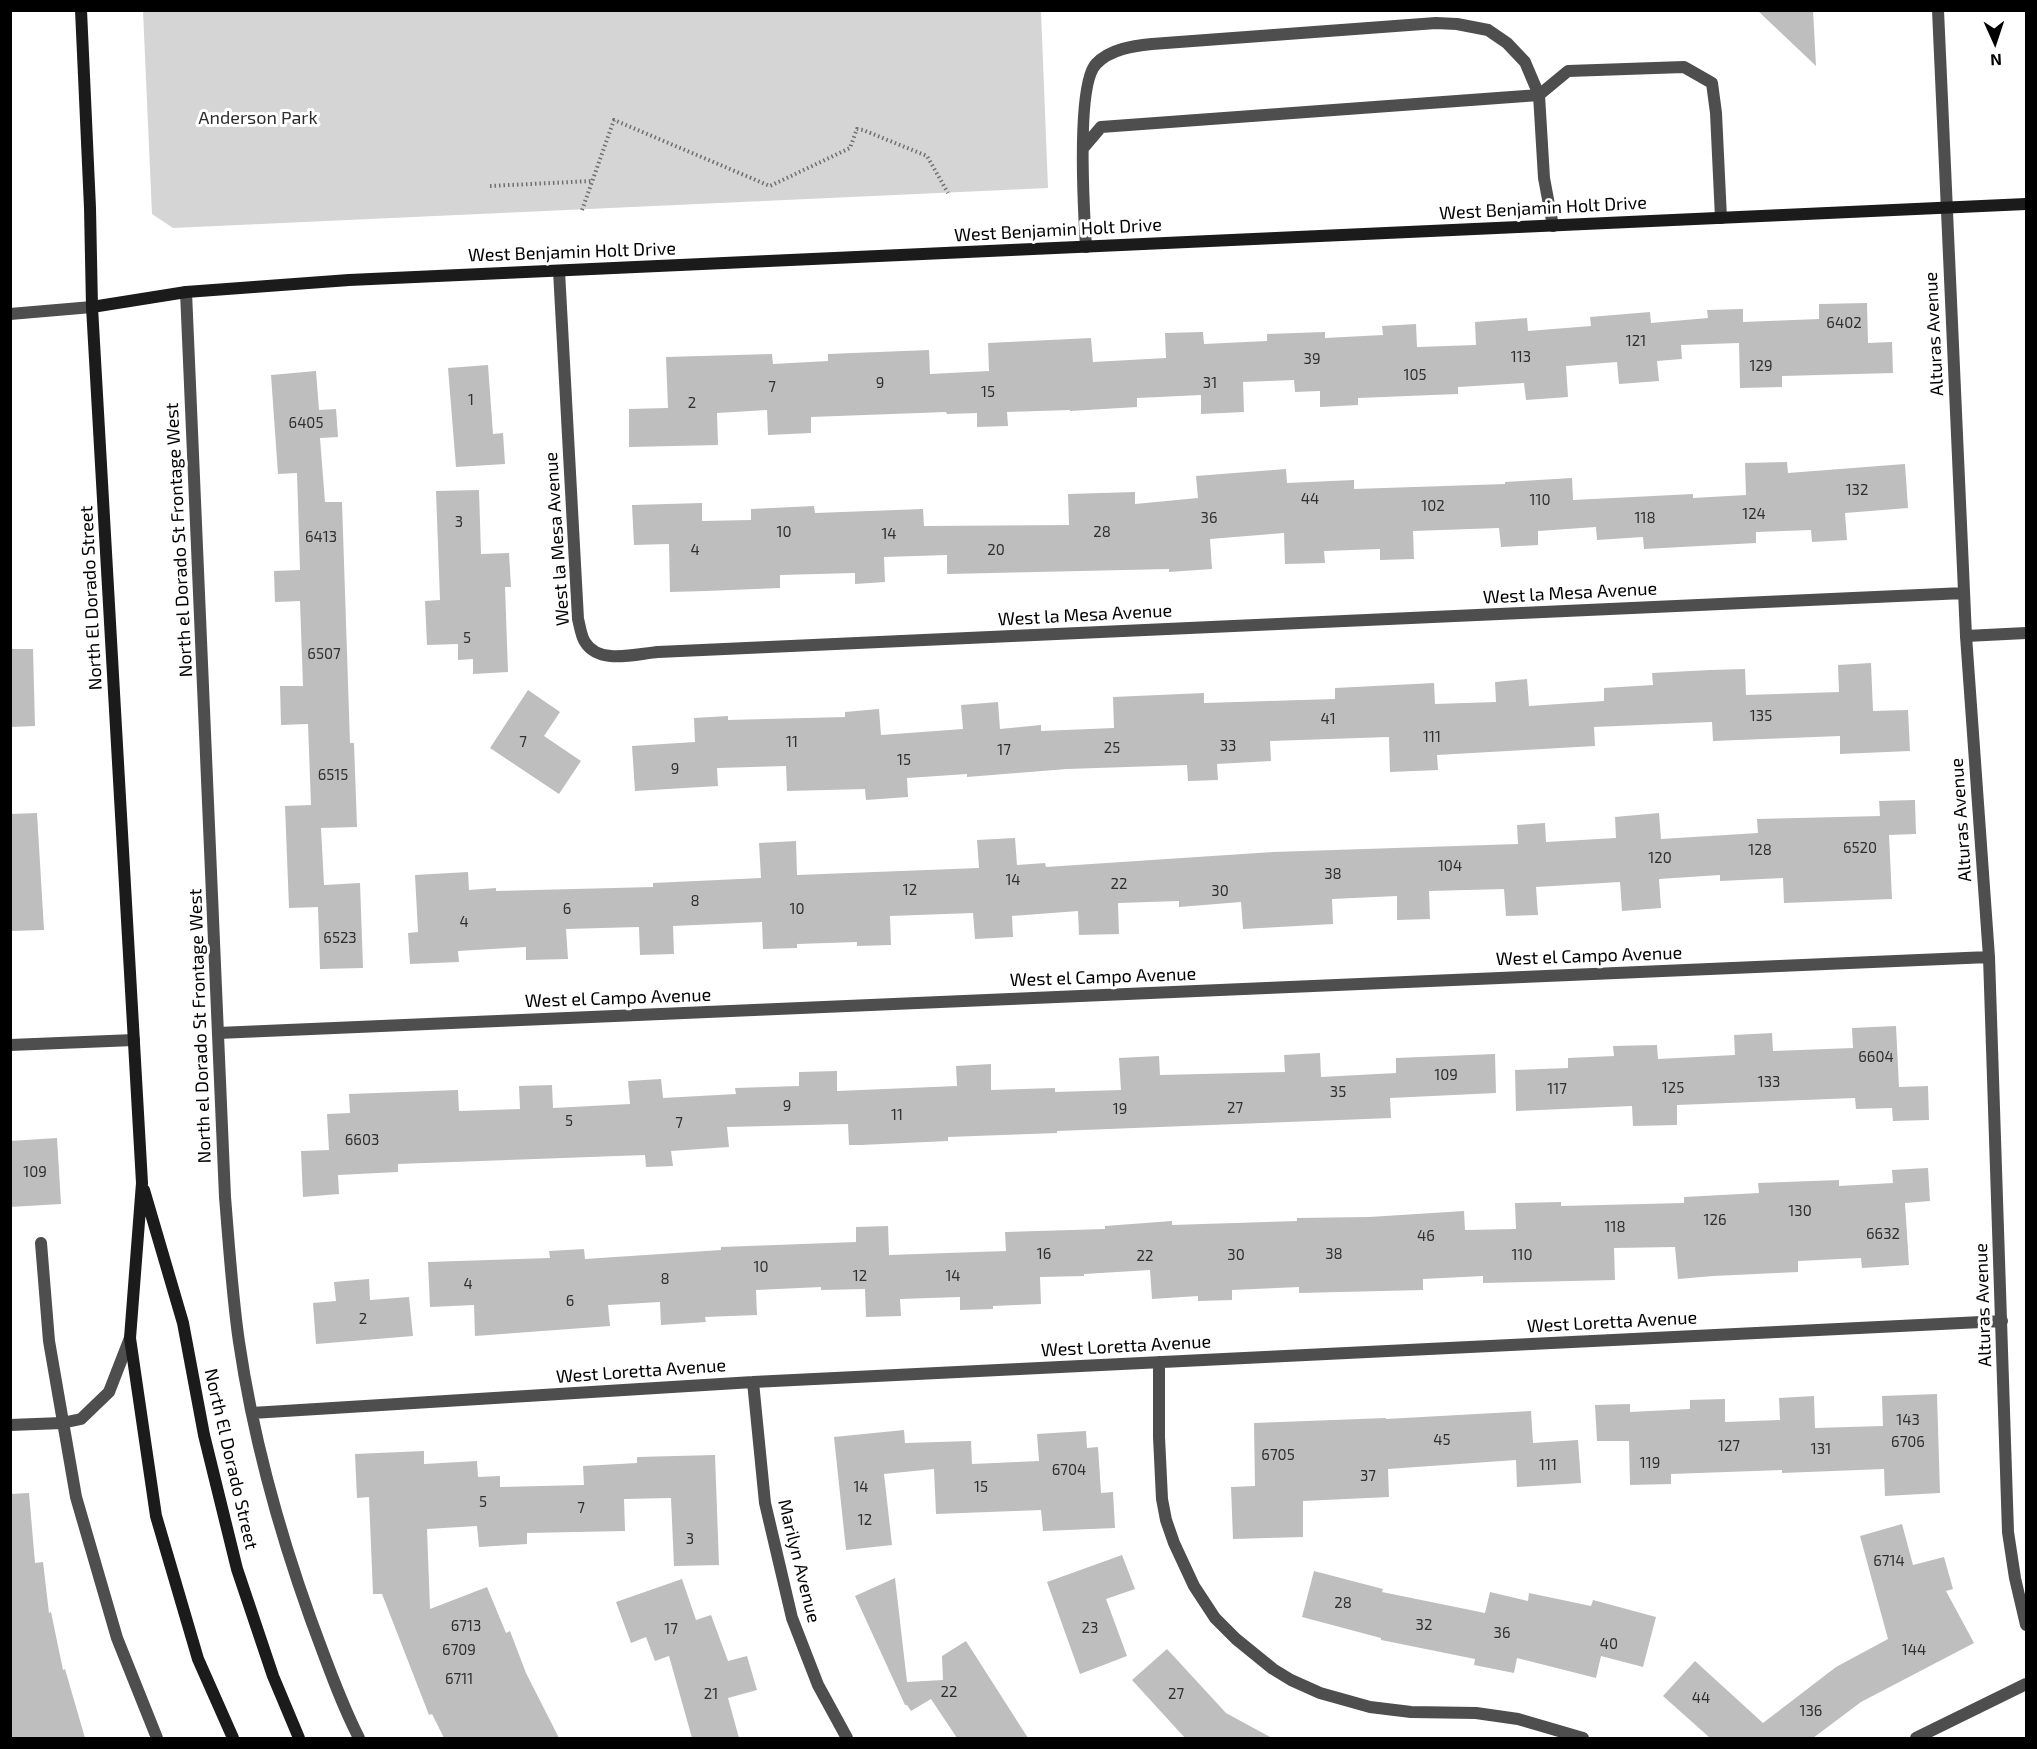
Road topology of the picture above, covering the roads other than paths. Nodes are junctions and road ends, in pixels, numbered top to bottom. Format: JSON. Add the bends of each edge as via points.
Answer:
{"nodes":[{"id":1,"x":81,"y":10,"type":"edge"},
{"id":2,"x":1938,"y":10,"type":"edge"},
{"id":3,"x":1539,"y":95,"type":"junction"},
{"id":4,"x":1084,"y":147,"type":"junction"},
{"id":5,"x":2026,"y":204,"type":"edge"},
{"id":6,"x":1947,"y":208,"type":"junction"},
{"id":7,"x":1721,"y":218,"type":"junction"},
{"id":8,"x":1553,"y":226,"type":"junction"},
{"id":9,"x":1086,"y":247,"type":"junction"},
{"id":10,"x":559,"y":271,"type":"junction"},
{"id":11,"x":186,"y":292,"type":"junction"},
{"id":12,"x":92,"y":307,"type":"junction"},
{"id":13,"x":10,"y":314,"type":"edge"},
{"id":14,"x":1964,"y":593,"type":"junction"},
{"id":15,"x":2026,"y":633,"type":"edge"},
{"id":16,"x":1966,"y":636,"type":"junction"},
{"id":17,"x":1989,"y":957,"type":"junction"},
{"id":18,"x":219,"y":1033,"type":"junction"},
{"id":19,"x":134,"y":1040,"type":"junction"},
{"id":20,"x":10,"y":1045,"type":"edge"},
{"id":21,"x":142,"y":1184,"type":"junction"},
{"id":22,"x":41,"y":1244,"type":"dead end"},
{"id":23,"x":2002,"y":1321,"type":"junction"},
{"id":24,"x":130,"y":1338,"type":"junction"},
{"id":25,"x":1160,"y":1362,"type":"junction"},
{"id":26,"x":753,"y":1382,"type":"junction"},
{"id":27,"x":252,"y":1413,"type":"junction"},
{"id":28,"x":62,"y":1423,"type":"junction"},
{"id":29,"x":10,"y":1425,"type":"edge"},
{"id":30,"x":2026,"y":1625,"type":"edge"},
{"id":31,"x":2026,"y":1684,"type":"edge"},
{"id":32,"x":157,"y":1738,"type":"edge"},
{"id":33,"x":232,"y":1738,"type":"edge"},
{"id":34,"x":299,"y":1738,"type":"edge"},
{"id":35,"x":359,"y":1738,"type":"edge"},
{"id":36,"x":847,"y":1738,"type":"edge"},
{"id":37,"x":1583,"y":1738,"type":"edge"},
{"id":38,"x":1916,"y":1738,"type":"edge"}],
"edges":[{"from":1,"to":12,"type":"main road","name":"North El Dorado Street"},
{"from":2,"to":6,"type":"street","name":"Alturas Avenue"},
{"from":3,"to":4,"type":"street","via":[[1101,127]]},
{"from":3,"to":4,"type":"street","via":[[1526,62],[1507,43],[1488,30],[1457,24],[1152,44],[1128,47],[1095,64],[1086,95]]},
{"from":3,"to":7,"type":"street","via":[[1568,71],[1684,67],[1712,82]]},
{"from":3,"to":8,"type":"street","via":[[1544,178]]},
{"from":4,"to":9,"type":"street","via":[[1081,174]]},
{"from":5,"to":6,"type":"main road","name":"West Benjamin Holt Drive"},
{"from":6,"to":7,"type":"main road","name":"West Benjamin Holt Drive"},
{"from":6,"to":14,"type":"street","name":"Alturas Avenue"},
{"from":7,"to":8,"type":"main road","name":"West Benjamin Holt Drive"},
{"from":8,"to":9,"type":"main road","name":"West Benjamin Holt Drive"},
{"from":9,"to":10,"type":"main road","name":"West Benjamin Holt Drive"},
{"from":10,"to":11,"type":"main road","name":"West Benjamin Holt Drive"},
{"from":10,"to":14,"type":"street","name":"West la Mesa Avenue","via":[[578,619],[584,641],[594,653],[609,657],[670,651]]},
{"from":11,"to":12,"type":"main road","name":"West Benjamin Holt Drive"},
{"from":11,"to":18,"type":"street","name":"North el Dorado St Frontage West"},
{"from":12,"to":13,"type":"street"},
{"from":12,"to":19,"type":"main road","name":"North El Dorado Street"},
{"from":14,"to":16,"type":"street","name":"Alturas Avenue"},
{"from":15,"to":16,"type":"street"},
{"from":16,"to":17,"type":"street","name":"Alturas Avenue"},
{"from":17,"to":18,"type":"street","name":"West el Campo Avenue"},
{"from":17,"to":23,"type":"street","name":"Alturas Avenue"},
{"from":18,"to":27,"type":"street","name":"North el Dorado St Frontage West","via":[[225,1197],[239,1342]]},
{"from":19,"to":20,"type":"street"},
{"from":19,"to":21,"type":"main road","name":"North El Dorado Street"},
{"from":21,"to":24,"type":"main road","name":"North El Dorado Street"},
{"from":21,"to":34,"type":"main road","name":"North El Dorado Street","via":[[183,1323],[204,1435],[237,1569],[273,1676]]},
{"from":22,"to":28,"type":"street","via":[[49,1341]]},
{"from":23,"to":25,"type":"street","name":"West Loretta Avenue"},
{"from":23,"to":30,"type":"street","name":"Alturas Avenue","via":[[2008,1532]]},
{"from":24,"to":28,"type":"street","via":[[109,1392],[81,1419]]},
{"from":24,"to":33,"type":"main road","name":"North El Dorado Street","via":[[156,1516],[198,1659]]},
{"from":25,"to":26,"type":"street","name":"West Loretta Avenue"},
{"from":25,"to":37,"type":"street","via":[[1159,1437],[1166,1520],[1194,1586],[1215,1618],[1236,1639],[1273,1669],[1320,1693],[1370,1707],[1518,1719]]},
{"from":26,"to":27,"type":"street","name":"West Loretta Avenue"},
{"from":26,"to":36,"type":"street","name":"Marilyn Avenue","via":[[765,1503],[792,1618],[818,1685]]},
{"from":27,"to":35,"type":"street","name":"North el Dorado St Frontage West","via":[[294,1571],[331,1676]]},
{"from":28,"to":29,"type":"street"},
{"from":28,"to":32,"type":"street","via":[[76,1497],[117,1638]]},
{"from":31,"to":38,"type":"street"}]}
